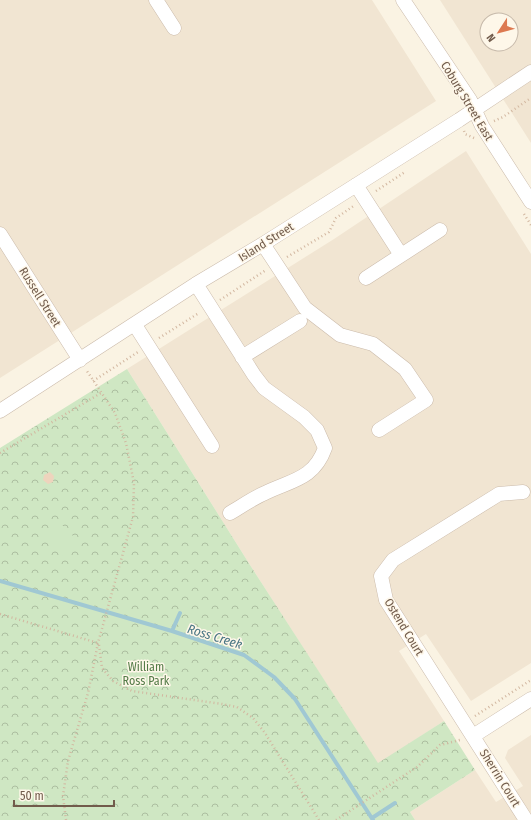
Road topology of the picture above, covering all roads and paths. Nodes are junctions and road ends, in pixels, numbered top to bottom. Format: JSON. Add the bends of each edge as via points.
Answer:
{"nodes":[{"id":1,"x":156,"y":0,"type":"edge"},
{"id":2,"x":403,"y":0,"type":"edge"},
{"id":3,"x":174,"y":28,"type":"dead end"},
{"id":4,"x":531,"y":72,"type":"edge"},
{"id":5,"x":531,"y":98,"type":"edge"},
{"id":6,"x":474,"y":110,"type":"junction"},
{"id":7,"x":482,"y":126,"type":"junction"},
{"id":8,"x":465,"y":134,"type":"dead end"},
{"id":9,"x":356,"y":184,"type":"junction"},
{"id":10,"x":531,"y":202,"type":"edge"},
{"id":11,"x":440,"y":230,"type":"dead end"},
{"id":12,"x":0,"y":234,"type":"edge"},
{"id":13,"x":263,"y":244,"type":"junction"},
{"id":14,"x":401,"y":255,"type":"junction"},
{"id":15,"x":366,"y":278,"type":"dead end"},
{"id":16,"x":196,"y":284,"type":"junction"},
{"id":17,"x":300,"y":321,"type":"dead end"},
{"id":18,"x":135,"y":325,"type":"junction"},
{"id":19,"x":242,"y":357,"type":"junction"},
{"id":20,"x":80,"y":360,"type":"junction"},
{"id":21,"x":101,"y":393,"type":"junction"},
{"id":22,"x":0,"y":411,"type":"edge"},
{"id":23,"x":379,"y":430,"type":"dead end"},
{"id":24,"x":212,"y":446,"type":"dead end"},
{"id":25,"x":0,"y":453,"type":"edge"},
{"id":26,"x":523,"y":492,"type":"dead end"},
{"id":27,"x":230,"y":513,"type":"dead end"},
{"id":28,"x":0,"y":614,"type":"edge"},
{"id":29,"x":98,"y":643,"type":"junction"},
{"id":30,"x":531,"y":699,"type":"edge"},
{"id":31,"x":473,"y":736,"type":"junction"},
{"id":32,"x":337,"y":819,"type":"edge"},
{"id":33,"x":66,"y":820,"type":"edge"},
{"id":34,"x":319,"y":820,"type":"edge"},
{"id":35,"x":526,"y":820,"type":"edge"}],
"edges":[{"from":1,"to":3,"type":"street"},
{"from":2,"to":6,"type":"street","name":"Coburg Street East","via":[[470,100]]},
{"from":4,"to":6,"type":"street","name":"Island Street"},
{"from":5,"to":7,"type":"path"},
{"from":6,"to":7,"type":"street","name":"Coburg Street East"},
{"from":6,"to":9,"type":"street","name":"Island Street"},
{"from":7,"to":8,"type":"path"},
{"from":7,"to":10,"type":"street","name":"Coburg Street East"},
{"from":9,"to":13,"type":"street","name":"Island Street"},
{"from":9,"to":14,"type":"street"},
{"from":11,"to":14,"type":"street"},
{"from":12,"to":20,"type":"street","name":"Russell Street"},
{"from":13,"to":16,"type":"street","name":"Island Street"},
{"from":13,"to":23,"type":"street","via":[[305,308],[340,335],[373,344],[405,369],[426,400]]},
{"from":14,"to":15,"type":"street"},
{"from":16,"to":18,"type":"street","name":"Island Street"},
{"from":16,"to":19,"type":"street"},
{"from":17,"to":19,"type":"street"},
{"from":18,"to":20,"type":"street","name":"Island Street"},
{"from":18,"to":24,"type":"street"},
{"from":19,"to":27,"type":"street","via":[[264,388],[304,417],[317,430],[325,448],[312,470],[300,479],[265,493]]},
{"from":20,"to":21,"type":"path"},
{"from":20,"to":22,"type":"street","name":"Island Street"},
{"from":21,"to":25,"type":"path"},
{"from":21,"to":29,"type":"path","via":[[115,414],[126,443],[134,483],[133,517]]},
{"from":26,"to":31,"type":"street","name":"Ostend Court","via":[[499,494],[394,560],[381,576],[386,600]]},
{"from":28,"to":29,"type":"path"},
{"from":29,"to":33,"type":"path","via":[[88,693],[68,761],[63,796]]},
{"from":29,"to":34,"type":"path","via":[[102,668],[113,681],[132,691],[238,707],[253,718]]},
{"from":30,"to":31,"type":"street"},
{"from":31,"to":32,"type":"path","via":[[440,745],[417,767]]},
{"from":31,"to":35,"type":"street","name":"Sherrin Court"}]}
